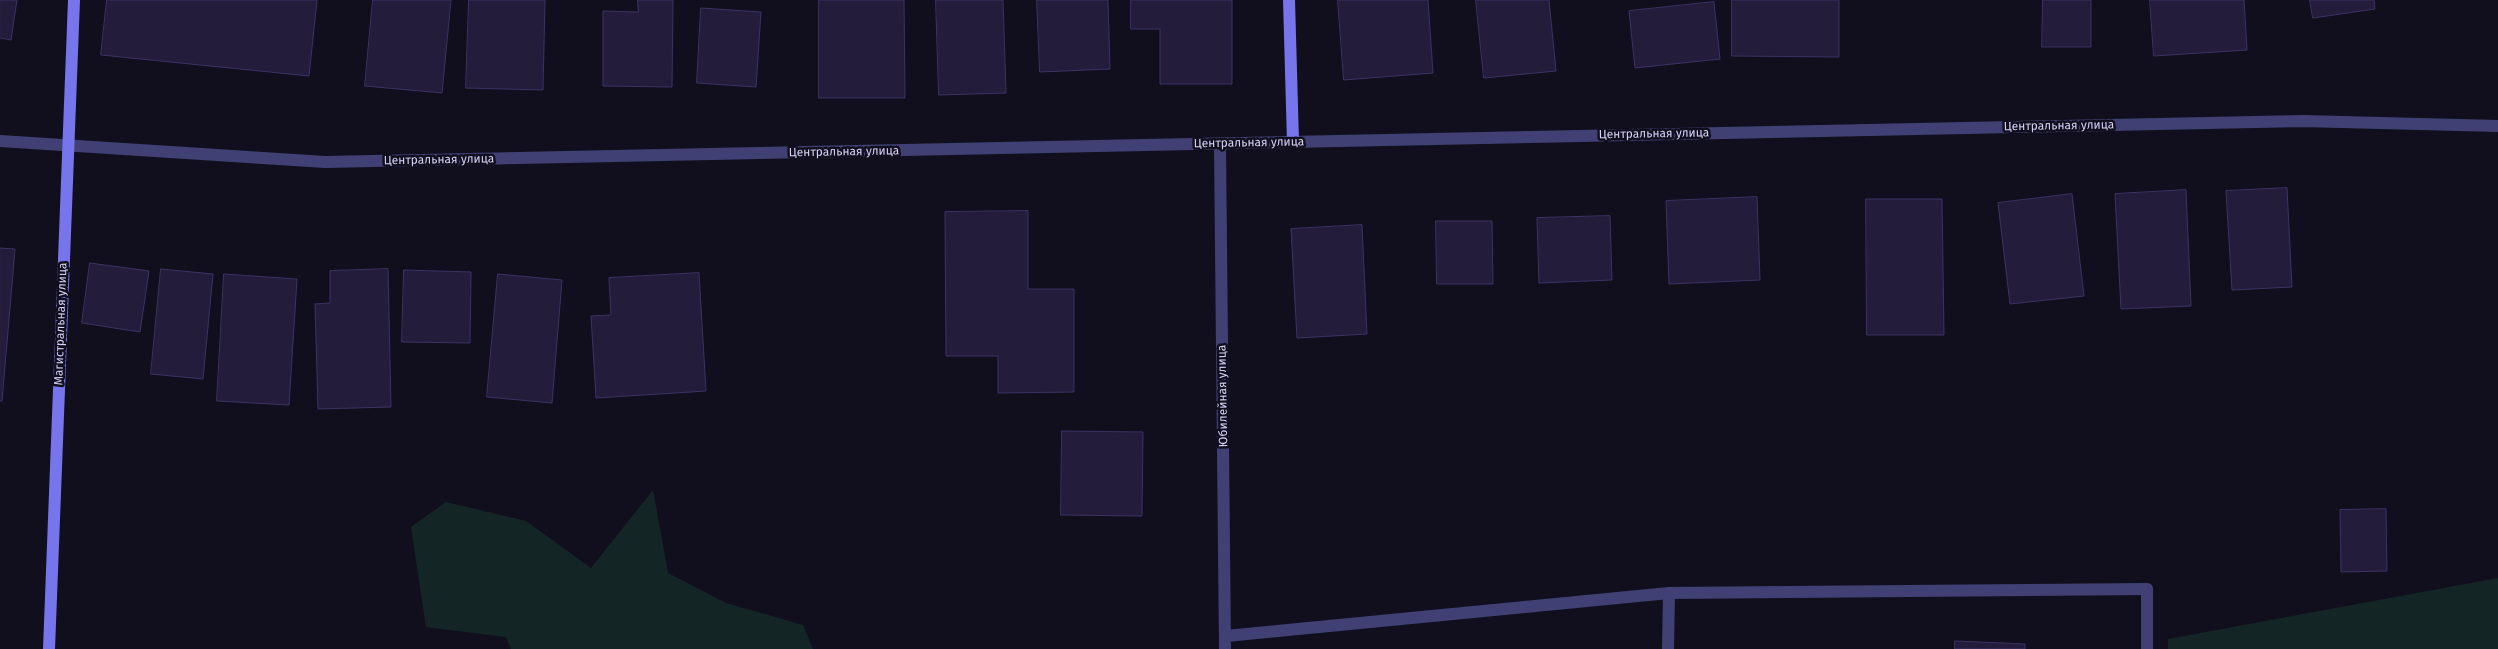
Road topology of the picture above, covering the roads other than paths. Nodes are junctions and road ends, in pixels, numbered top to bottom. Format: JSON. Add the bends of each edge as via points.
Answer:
{"nodes":[{"id":1,"x":74,"y":0,"type":"edge"},
{"id":2,"x":1289,"y":0,"type":"edge"},
{"id":3,"x":2498,"y":126,"type":"edge"},
{"id":4,"x":0,"y":141,"type":"edge"},
{"id":5,"x":1293,"y":142,"type":"junction"},
{"id":6,"x":1220,"y":144,"type":"junction"},
{"id":7,"x":67,"y":145,"type":"junction"},
{"id":8,"x":1669,"y":593,"type":"junction"},
{"id":9,"x":1225,"y":643,"type":"edge"},
{"id":10,"x":49,"y":649,"type":"edge"},
{"id":11,"x":1668,"y":649,"type":"edge"},
{"id":12,"x":2147,"y":649,"type":"edge"}],
"edges":[{"from":1,"to":7,"type":"street","name":"Магистральная улица"},
{"from":2,"to":5,"type":"street"},
{"from":3,"to":5,"type":"street","name":"Центральная улица","via":[[2303,120]]},
{"from":4,"to":7,"type":"street","name":"Центральная улица"},
{"from":5,"to":6,"type":"street","name":"Центральная улица"},
{"from":6,"to":7,"type":"street","name":"Центральная улица","via":[[325,162]]},
{"from":6,"to":9,"type":"street","name":"Юбилейная улица"},
{"from":7,"to":10,"type":"street","name":"Магистральная улица"},
{"from":8,"to":9,"type":"street"},
{"from":8,"to":11,"type":"street"},
{"from":8,"to":12,"type":"street","via":[[2147,589]]}]}
